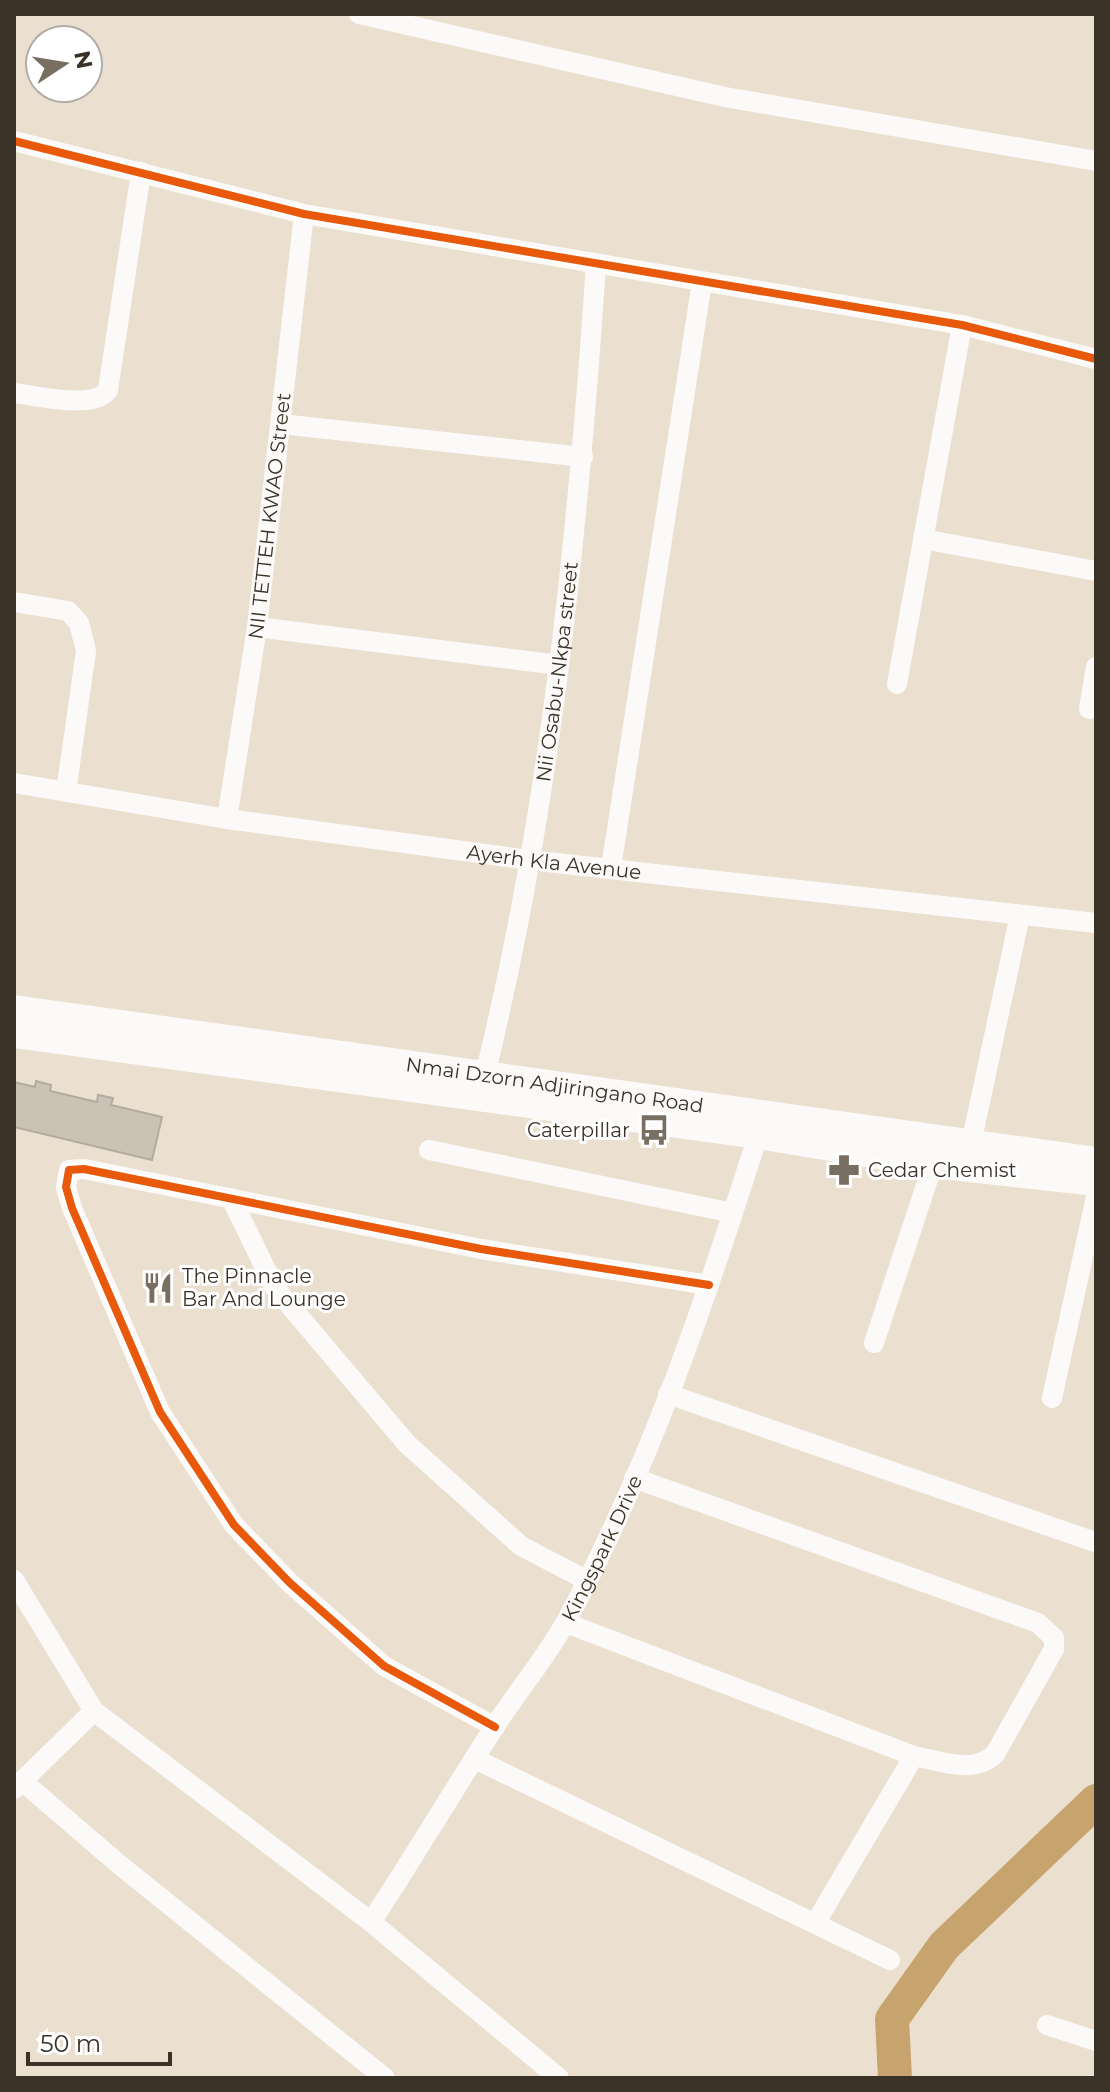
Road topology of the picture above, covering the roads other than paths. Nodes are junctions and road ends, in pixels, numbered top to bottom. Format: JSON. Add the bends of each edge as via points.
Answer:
{"nodes":[{"id":1,"x":359,"y":14,"type":"edge"},
{"id":2,"x":14,"y":141,"type":"edge"},
{"id":3,"x":1096,"y":161,"type":"edge"},
{"id":4,"x":141,"y":172,"type":"junction"},
{"id":5,"x":304,"y":214,"type":"junction"},
{"id":6,"x":596,"y":264,"type":"junction"},
{"id":7,"x":702,"y":282,"type":"junction"},
{"id":8,"x":962,"y":325,"type":"junction"},
{"id":9,"x":1096,"y":359,"type":"edge"},
{"id":10,"x":14,"y":393,"type":"edge"},
{"id":11,"x":281,"y":424,"type":"junction"},
{"id":12,"x":583,"y":457,"type":"junction"},
{"id":13,"x":923,"y":539,"type":"junction"},
{"id":14,"x":1096,"y":571,"type":"edge"},
{"id":15,"x":14,"y":602,"type":"edge"},
{"id":16,"x":257,"y":627,"type":"junction"},
{"id":17,"x":559,"y":665,"type":"junction"},
{"id":18,"x":1096,"y":667,"type":"edge"},
{"id":19,"x":897,"y":684,"type":"dead end"},
{"id":20,"x":1089,"y":709,"type":"dead end"},
{"id":21,"x":14,"y":783,"type":"edge"},
{"id":22,"x":66,"y":792,"type":"junction"},
{"id":23,"x":227,"y":819,"type":"junction"},
{"id":24,"x":529,"y":860,"type":"junction"},
{"id":25,"x":611,"y":868,"type":"junction"},
{"id":26,"x":1020,"y":915,"type":"junction"},
{"id":27,"x":1096,"y":923,"type":"edge"},
{"id":28,"x":14,"y":1009,"type":"edge"},
{"id":29,"x":14,"y":1034,"type":"edge"},
{"id":30,"x":485,"y":1075,"type":"junction"},
{"id":31,"x":758,"y":1135,"type":"junction"},
{"id":32,"x":971,"y":1144,"type":"junction"},
{"id":33,"x":429,"y":1150,"type":"dead end"},
{"id":34,"x":1096,"y":1161,"type":"edge"},
{"id":35,"x":933,"y":1164,"type":"junction"},
{"id":36,"x":1096,"y":1182,"type":"edge"},
{"id":37,"x":1096,"y":1197,"type":"edge"},
{"id":38,"x":231,"y":1198,"type":"junction"},
{"id":39,"x":733,"y":1213,"type":"junction"},
{"id":40,"x":709,"y":1285,"type":"junction"},
{"id":41,"x":874,"y":1343,"type":"dead end"},
{"id":42,"x":668,"y":1394,"type":"junction"},
{"id":43,"x":1052,"y":1398,"type":"dead end"},
{"id":44,"x":634,"y":1478,"type":"junction"},
{"id":45,"x":1095,"y":1542,"type":"edge"},
{"id":46,"x":14,"y":1580,"type":"edge"},
{"id":47,"x":588,"y":1581,"type":"junction"},
{"id":48,"x":566,"y":1623,"type":"junction"},
{"id":49,"x":94,"y":1711,"type":"junction"},
{"id":50,"x":495,"y":1727,"type":"junction"},
{"id":51,"x":914,"y":1756,"type":"junction"},
{"id":52,"x":477,"y":1760,"type":"junction"},
{"id":53,"x":18,"y":1785,"type":"edge"},
{"id":54,"x":371,"y":1922,"type":"junction"},
{"id":55,"x":816,"y":1922,"type":"junction"},
{"id":56,"x":890,"y":1960,"type":"dead end"},
{"id":57,"x":1047,"y":2025,"type":"dead end"},
{"id":58,"x":1096,"y":2041,"type":"edge"},
{"id":59,"x":385,"y":2078,"type":"edge"},
{"id":60,"x":559,"y":2078,"type":"edge"}],
"edges":[{"from":1,"to":3,"type":"street","via":[[725,97]]},
{"from":2,"to":4,"type":"street"},
{"from":4,"to":5,"type":"street"},
{"from":4,"to":10,"type":"street","via":[[108,390],[101,398],[76,401]]},
{"from":5,"to":6,"type":"street"},
{"from":5,"to":11,"type":"street","name":"NII TETTEH KWAO Street"},
{"from":6,"to":7,"type":"street"},
{"from":6,"to":12,"type":"street","name":"Nii Osabu-Nkpa street"},
{"from":7,"to":8,"type":"street"},
{"from":7,"to":25,"type":"street"},
{"from":8,"to":9,"type":"street"},
{"from":8,"to":13,"type":"street"},
{"from":11,"to":12,"type":"street"},
{"from":11,"to":16,"type":"street","name":"NII TETTEH KWAO Street"},
{"from":12,"to":17,"type":"street","name":"Nii Osabu-Nkpa street"},
{"from":13,"to":14,"type":"street"},
{"from":13,"to":19,"type":"street"},
{"from":15,"to":22,"type":"street","via":[[68,611],[85,635]]},
{"from":16,"to":17,"type":"street"},
{"from":16,"to":23,"type":"street","name":"NII TETTEH KWAO Street"},
{"from":17,"to":24,"type":"street","name":"Nii Osabu-Nkpa street"},
{"from":18,"to":20,"type":"street"},
{"from":21,"to":22,"type":"street","name":"Ayerh Kla Avenue"},
{"from":22,"to":23,"type":"street","name":"Ayerh Kla Avenue"},
{"from":23,"to":24,"type":"street","name":"Ayerh Kla Avenue"},
{"from":24,"to":25,"type":"street","name":"Ayerh Kla Avenue"},
{"from":24,"to":30,"type":"street","name":"Nii Osabu-Nkpa street","via":[[513,962]]},
{"from":25,"to":26,"type":"street","name":"Ayerh Kla Avenue"},
{"from":26,"to":27,"type":"street","name":"Ayerh Kla Avenue"},
{"from":26,"to":32,"type":"street"},
{"from":28,"to":30,"type":"main road","name":"Nmai Dzorn Adjiringano Road"},
{"from":29,"to":31,"type":"main road","name":"Nmai Dzorn Adjiringano Road"},
{"from":30,"to":32,"type":"main road","name":"Nmai Dzorn Adjiringano Road"},
{"from":31,"to":35,"type":"main road","name":"Nmai Dzorn Adjiringano Road"},
{"from":31,"to":39,"type":"street","name":"Kingspark Drive"},
{"from":32,"to":34,"type":"main road","name":"Nmai Dzorn Adjiringano Road"},
{"from":33,"to":39,"type":"street"},
{"from":35,"to":36,"type":"main road","name":"Nmai Dzorn Adjiringano Road"},
{"from":35,"to":41,"type":"street"},
{"from":37,"to":43,"type":"street"},
{"from":38,"to":40,"type":"street","via":[[481,1249]]},
{"from":38,"to":47,"type":"street","via":[[275,1288],[407,1444],[521,1546]]},
{"from":38,"to":50,"type":"street","via":[[74,1168],[66,1179],[72,1208],[160,1412],[234,1525],[384,1666]]},
{"from":39,"to":40,"type":"street","name":"Kingspark Drive"},
{"from":40,"to":42,"type":"street","name":"Kingspark Drive"},
{"from":42,"to":44,"type":"street","name":"Kingspark Drive"},
{"from":42,"to":45,"type":"street"},
{"from":44,"to":47,"type":"street","name":"Kingspark Drive"},
{"from":44,"to":51,"type":"street","via":[[1047,1628],[1054,1649],[989,1760],[969,1766]]},
{"from":46,"to":49,"type":"street"},
{"from":47,"to":48,"type":"street","name":"Kingspark Drive"},
{"from":48,"to":50,"type":"street","name":"Kingspark Drive"},
{"from":48,"to":51,"type":"street"},
{"from":49,"to":53,"type":"street"},
{"from":49,"to":54,"type":"street"},
{"from":50,"to":52,"type":"street","name":"Kingspark Drive"},
{"from":51,"to":55,"type":"street"},
{"from":52,"to":54,"type":"street","name":"Kingspark Drive"},
{"from":52,"to":55,"type":"street"},
{"from":53,"to":59,"type":"street"},
{"from":54,"to":60,"type":"street"},
{"from":55,"to":56,"type":"street"},
{"from":57,"to":58,"type":"street"}]}
